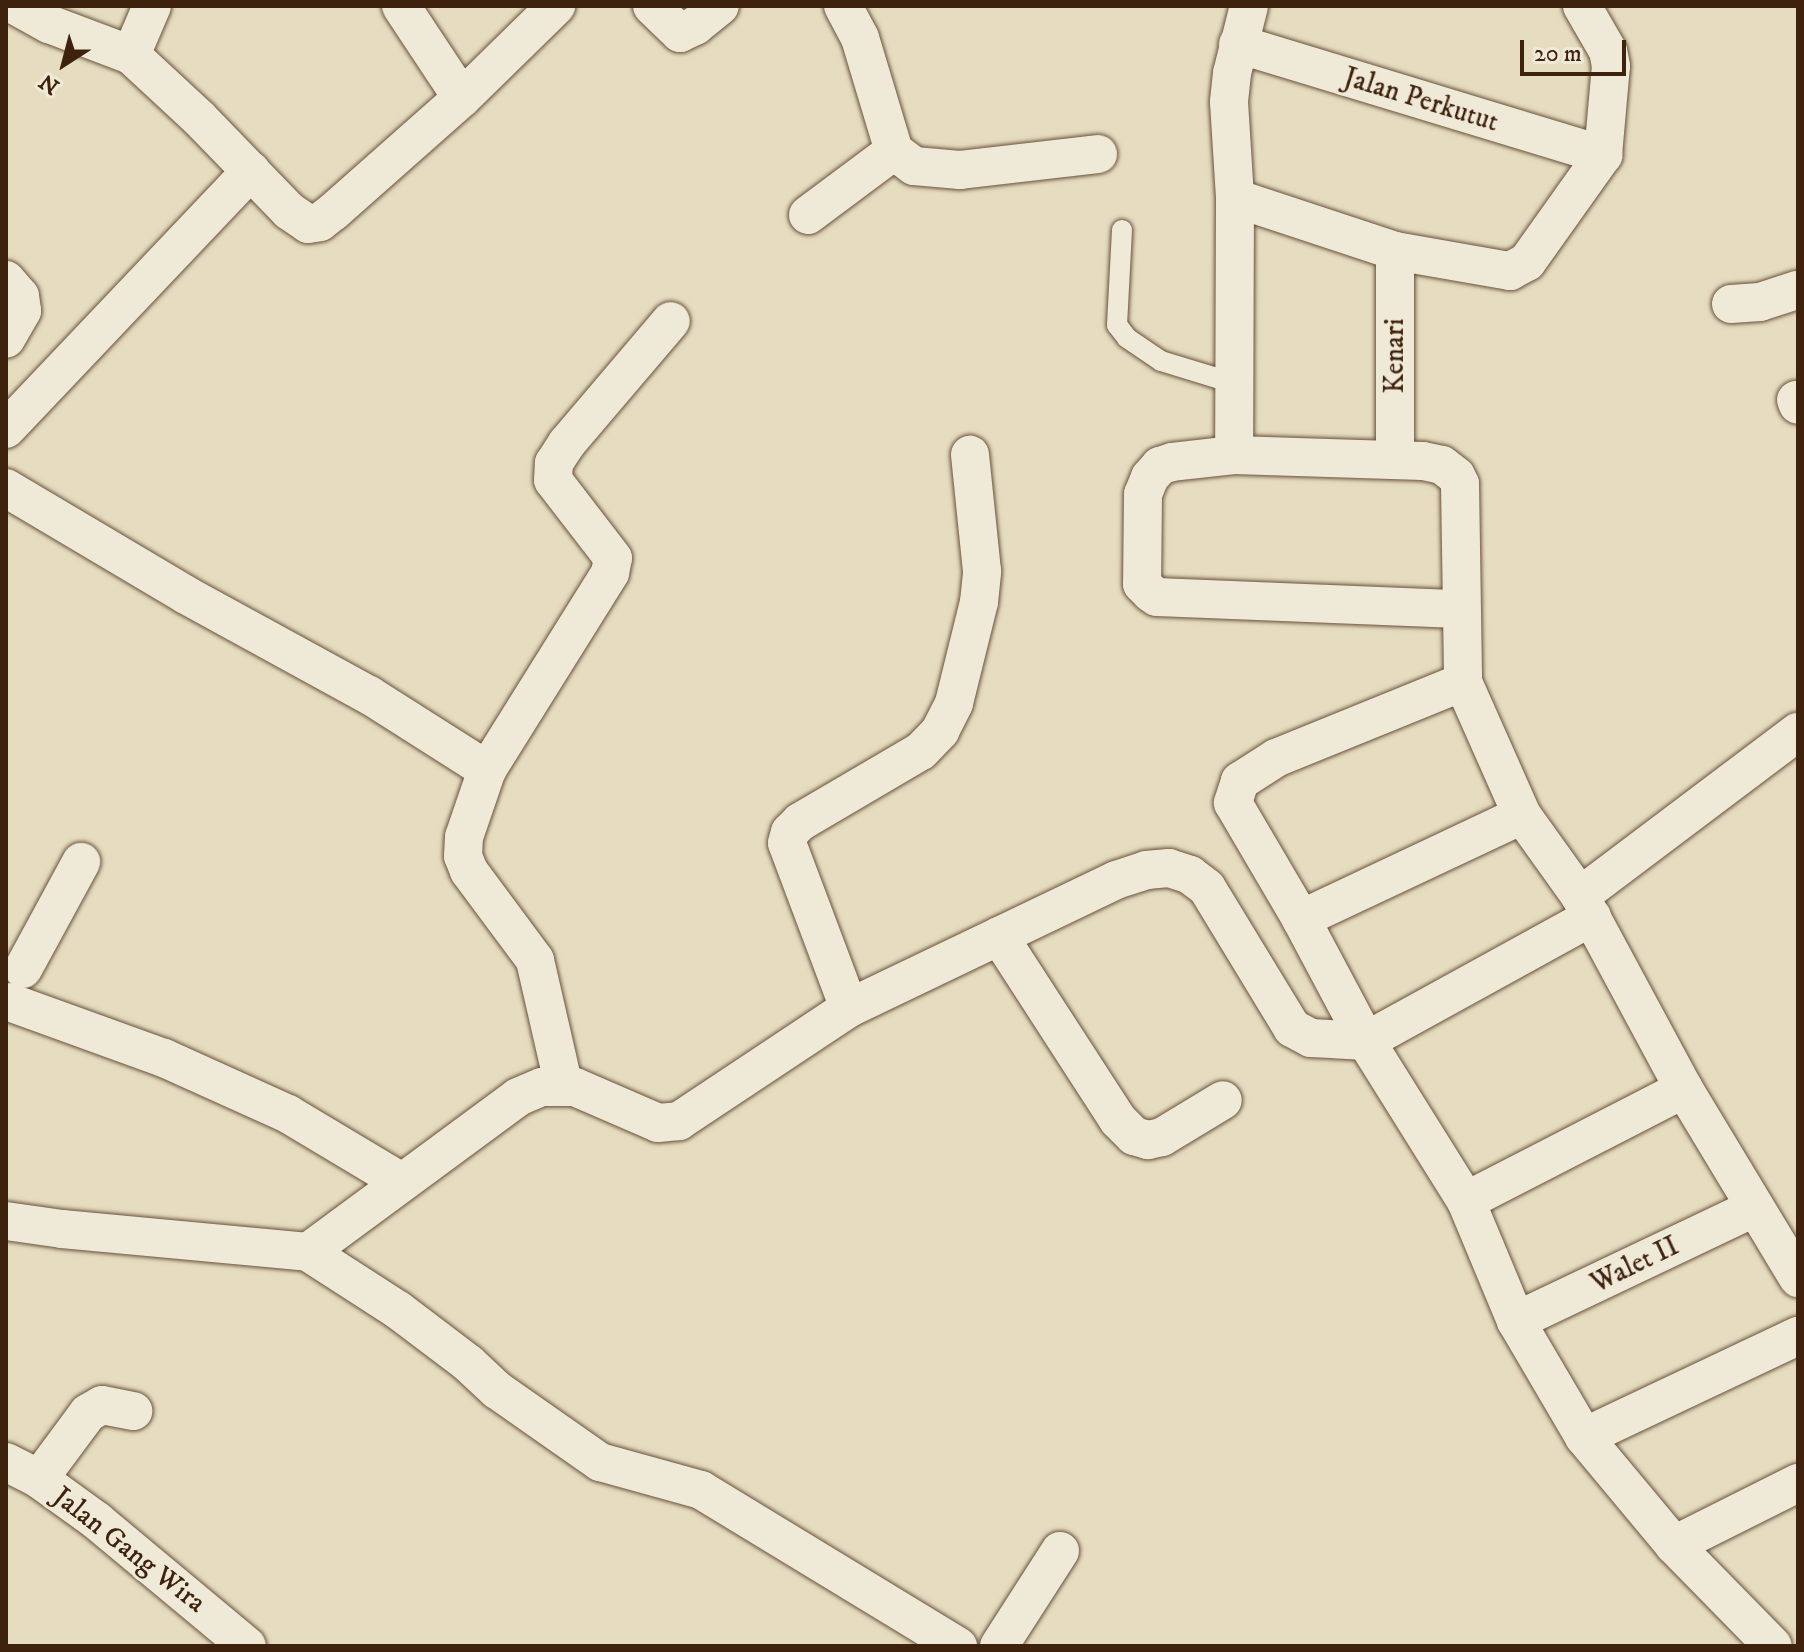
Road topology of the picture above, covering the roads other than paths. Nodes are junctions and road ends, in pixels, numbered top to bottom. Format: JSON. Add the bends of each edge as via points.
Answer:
{"nodes":[{"id":1,"x":16,"y":6,"type":"edge"},
{"id":2,"x":152,"y":6,"type":"edge"},
{"id":3,"x":401,"y":6,"type":"edge"},
{"id":4,"x":556,"y":6,"type":"edge"},
{"id":5,"x":652,"y":6,"type":"edge"},
{"id":6,"x":720,"y":6,"type":"edge"},
{"id":7,"x":843,"y":6,"type":"edge"},
{"id":8,"x":1249,"y":6,"type":"edge"},
{"id":9,"x":1582,"y":6,"type":"edge"},
{"id":10,"x":1238,"y":44,"type":"junction"},
{"id":11,"x":131,"y":55,"type":"junction"},
{"id":12,"x":462,"y":98,"type":"junction"},
{"id":13,"x":894,"y":151,"type":"junction"},
{"id":14,"x":1098,"y":154,"type":"dead end"},
{"id":15,"x":1603,"y":155,"type":"junction"},
{"id":16,"x":251,"y":171,"type":"junction"},
{"id":17,"x":1235,"y":198,"type":"junction"},
{"id":18,"x":808,"y":215,"type":"dead end"},
{"id":19,"x":1122,"y":230,"type":"dead end"},
{"id":20,"x":1395,"y":251,"type":"junction"},
{"id":21,"x":6,"y":280,"type":"edge"},
{"id":22,"x":1798,"y":290,"type":"edge"},
{"id":23,"x":1731,"y":304,"type":"dead end"},
{"id":24,"x":671,"y":321,"type":"dead end"},
{"id":25,"x":6,"y":339,"type":"edge"},
{"id":26,"x":1233,"y":383,"type":"junction"},
{"id":27,"x":6,"y":429,"type":"edge"},
{"id":28,"x":970,"y":455,"type":"dead end"},
{"id":29,"x":1234,"y":455,"type":"junction"},
{"id":30,"x":1395,"y":460,"type":"junction"},
{"id":31,"x":6,"y":488,"type":"edge"},
{"id":32,"x":1459,"y":609,"type":"junction"},
{"id":33,"x":1463,"y":682,"type":"junction"},
{"id":34,"x":1798,"y":732,"type":"edge"},
{"id":35,"x":487,"y":770,"type":"junction"},
{"id":36,"x":1522,"y":815,"type":"junction"},
{"id":37,"x":81,"y":862,"type":"dead end"},
{"id":38,"x":1586,"y":907,"type":"junction"},
{"id":39,"x":1301,"y":919,"type":"junction"},
{"id":40,"x":999,"y":936,"type":"junction"},
{"id":41,"x":11,"y":982,"type":"edge"},
{"id":42,"x":849,"y":1008,"type":"junction"},
{"id":43,"x":1366,"y":1041,"type":"junction"},
{"id":44,"x":564,"y":1087,"type":"junction"},
{"id":45,"x":1684,"y":1089,"type":"junction"},
{"id":46,"x":1223,"y":1100,"type":"dead end"},
{"id":47,"x":400,"y":1181,"type":"junction"},
{"id":48,"x":1466,"y":1201,"type":"junction"},
{"id":49,"x":1754,"y":1208,"type":"junction"},
{"id":50,"x":6,"y":1221,"type":"edge"},
{"id":51,"x":308,"y":1252,"type":"junction"},
{"id":52,"x":1798,"y":1278,"type":"edge"},
{"id":53,"x":1516,"y":1321,"type":"junction"},
{"id":54,"x":1798,"y":1336,"type":"edge"},
{"id":55,"x":133,"y":1411,"type":"dead end"},
{"id":56,"x":1584,"y":1437,"type":"junction"},
{"id":57,"x":22,"y":1471,"type":"edge"},
{"id":58,"x":1798,"y":1483,"type":"edge"},
{"id":59,"x":1674,"y":1545,"type":"junction"},
{"id":60,"x":1060,"y":1551,"type":"dead end"},
{"id":61,"x":1798,"y":1641,"type":"edge"},
{"id":62,"x":247,"y":1646,"type":"edge"},
{"id":63,"x":958,"y":1646,"type":"edge"},
{"id":64,"x":999,"y":1646,"type":"edge"},
{"id":65,"x":1773,"y":1646,"type":"edge"},
{"id":66,"x":1788,"y":1646,"type":"edge"}],
"edges":[{"from":1,"to":11,"type":"street"},
{"from":2,"to":11,"type":"street"},
{"from":3,"to":12,"type":"street"},
{"from":4,"to":12,"type":"street"},
{"from":5,"to":6,"type":"street","via":[[680,33]]},
{"from":7,"to":13,"type":"street","via":[[860,38]]},
{"from":8,"to":10,"type":"street"},
{"from":9,"to":15,"type":"street","via":[[1611,66]]},
{"from":10,"to":15,"type":"street","name":"Jalan Perkutut"},
{"from":10,"to":17,"type":"street","via":[[1229,102]]},
{"from":11,"to":16,"type":"street"},
{"from":12,"to":16,"type":"street","via":[[320,222],[298,219]]},
{"from":13,"to":14,"type":"street","via":[[914,166],[960,170]]},
{"from":13,"to":18,"type":"street"},
{"from":15,"to":20,"type":"street","via":[[1527,262],[1510,271]]},
{"from":16,"to":27,"type":"street"},
{"from":17,"to":20,"type":"street"},
{"from":17,"to":26,"type":"street"},
{"from":19,"to":26,"type":"lane","via":[[1117,325],[1161,361]]},
{"from":20,"to":30,"type":"street","name":"Kenari"},
{"from":21,"to":25,"type":"street","via":[[20,296],[22,311]]},
{"from":22,"to":23,"type":"street"},
{"from":24,"to":35,"type":"street","via":[[554,463],[553,480],[613,558],[610,573]]},
{"from":26,"to":29,"type":"street"},
{"from":28,"to":42,"type":"street","via":[[981,586],[954,703],[940,731],[921,751],[800,822],[787,843]]},
{"from":29,"to":30,"type":"street"},
{"from":29,"to":32,"type":"street","via":[[1172,462],[1150,477],[1143,494],[1142,584],[1151,593]]},
{"from":30,"to":32,"type":"street","via":[[1442,465],[1460,484]]},
{"from":31,"to":35,"type":"street","via":[[369,695]]},
{"from":32,"to":33,"type":"street"},
{"from":33,"to":36,"type":"street"},
{"from":33,"to":39,"type":"street","via":[[1276,758],[1240,781],[1233,803]]},
{"from":34,"to":38,"type":"street"},
{"from":35,"to":44,"type":"street","via":[[464,837],[463,856],[535,960]]},
{"from":36,"to":38,"type":"street"},
{"from":36,"to":39,"type":"street"},
{"from":37,"to":41,"type":"street"},
{"from":38,"to":43,"type":"street"},
{"from":38,"to":45,"type":"street"},
{"from":39,"to":43,"type":"street"},
{"from":40,"to":42,"type":"street"},
{"from":40,"to":43,"type":"street","via":[[1116,880],[1169,868],[1207,888],[1292,1028],[1311,1038]]},
{"from":40,"to":46,"type":"street","via":[[1118,1120],[1134,1136],[1162,1137]]},
{"from":41,"to":47,"type":"street","via":[[288,1114]]},
{"from":42,"to":44,"type":"street","via":[[679,1121],[658,1123],[590,1092]]},
{"from":43,"to":48,"type":"street"},
{"from":44,"to":47,"type":"street","via":[[542,1087],[518,1097]]},
{"from":45,"to":48,"type":"street"},
{"from":45,"to":49,"type":"street"},
{"from":47,"to":51,"type":"street"},
{"from":48,"to":53,"type":"street"},
{"from":49,"to":52,"type":"street"},
{"from":49,"to":53,"type":"street","name":"Walet II"},
{"from":50,"to":51,"type":"street"},
{"from":51,"to":63,"type":"street","via":[[398,1310],[497,1390],[600,1462],[701,1490]]},
{"from":53,"to":56,"type":"street"},
{"from":54,"to":56,"type":"street"},
{"from":55,"to":57,"type":"street","via":[[102,1405]]},
{"from":56,"to":59,"type":"street"},
{"from":57,"to":62,"type":"street","name":"Jalan Gang Wira","via":[[97,1521]]},
{"from":58,"to":59,"type":"street"},
{"from":59,"to":65,"type":"street"},
{"from":60,"to":64,"type":"street"},
{"from":61,"to":66,"type":"street"}]}
